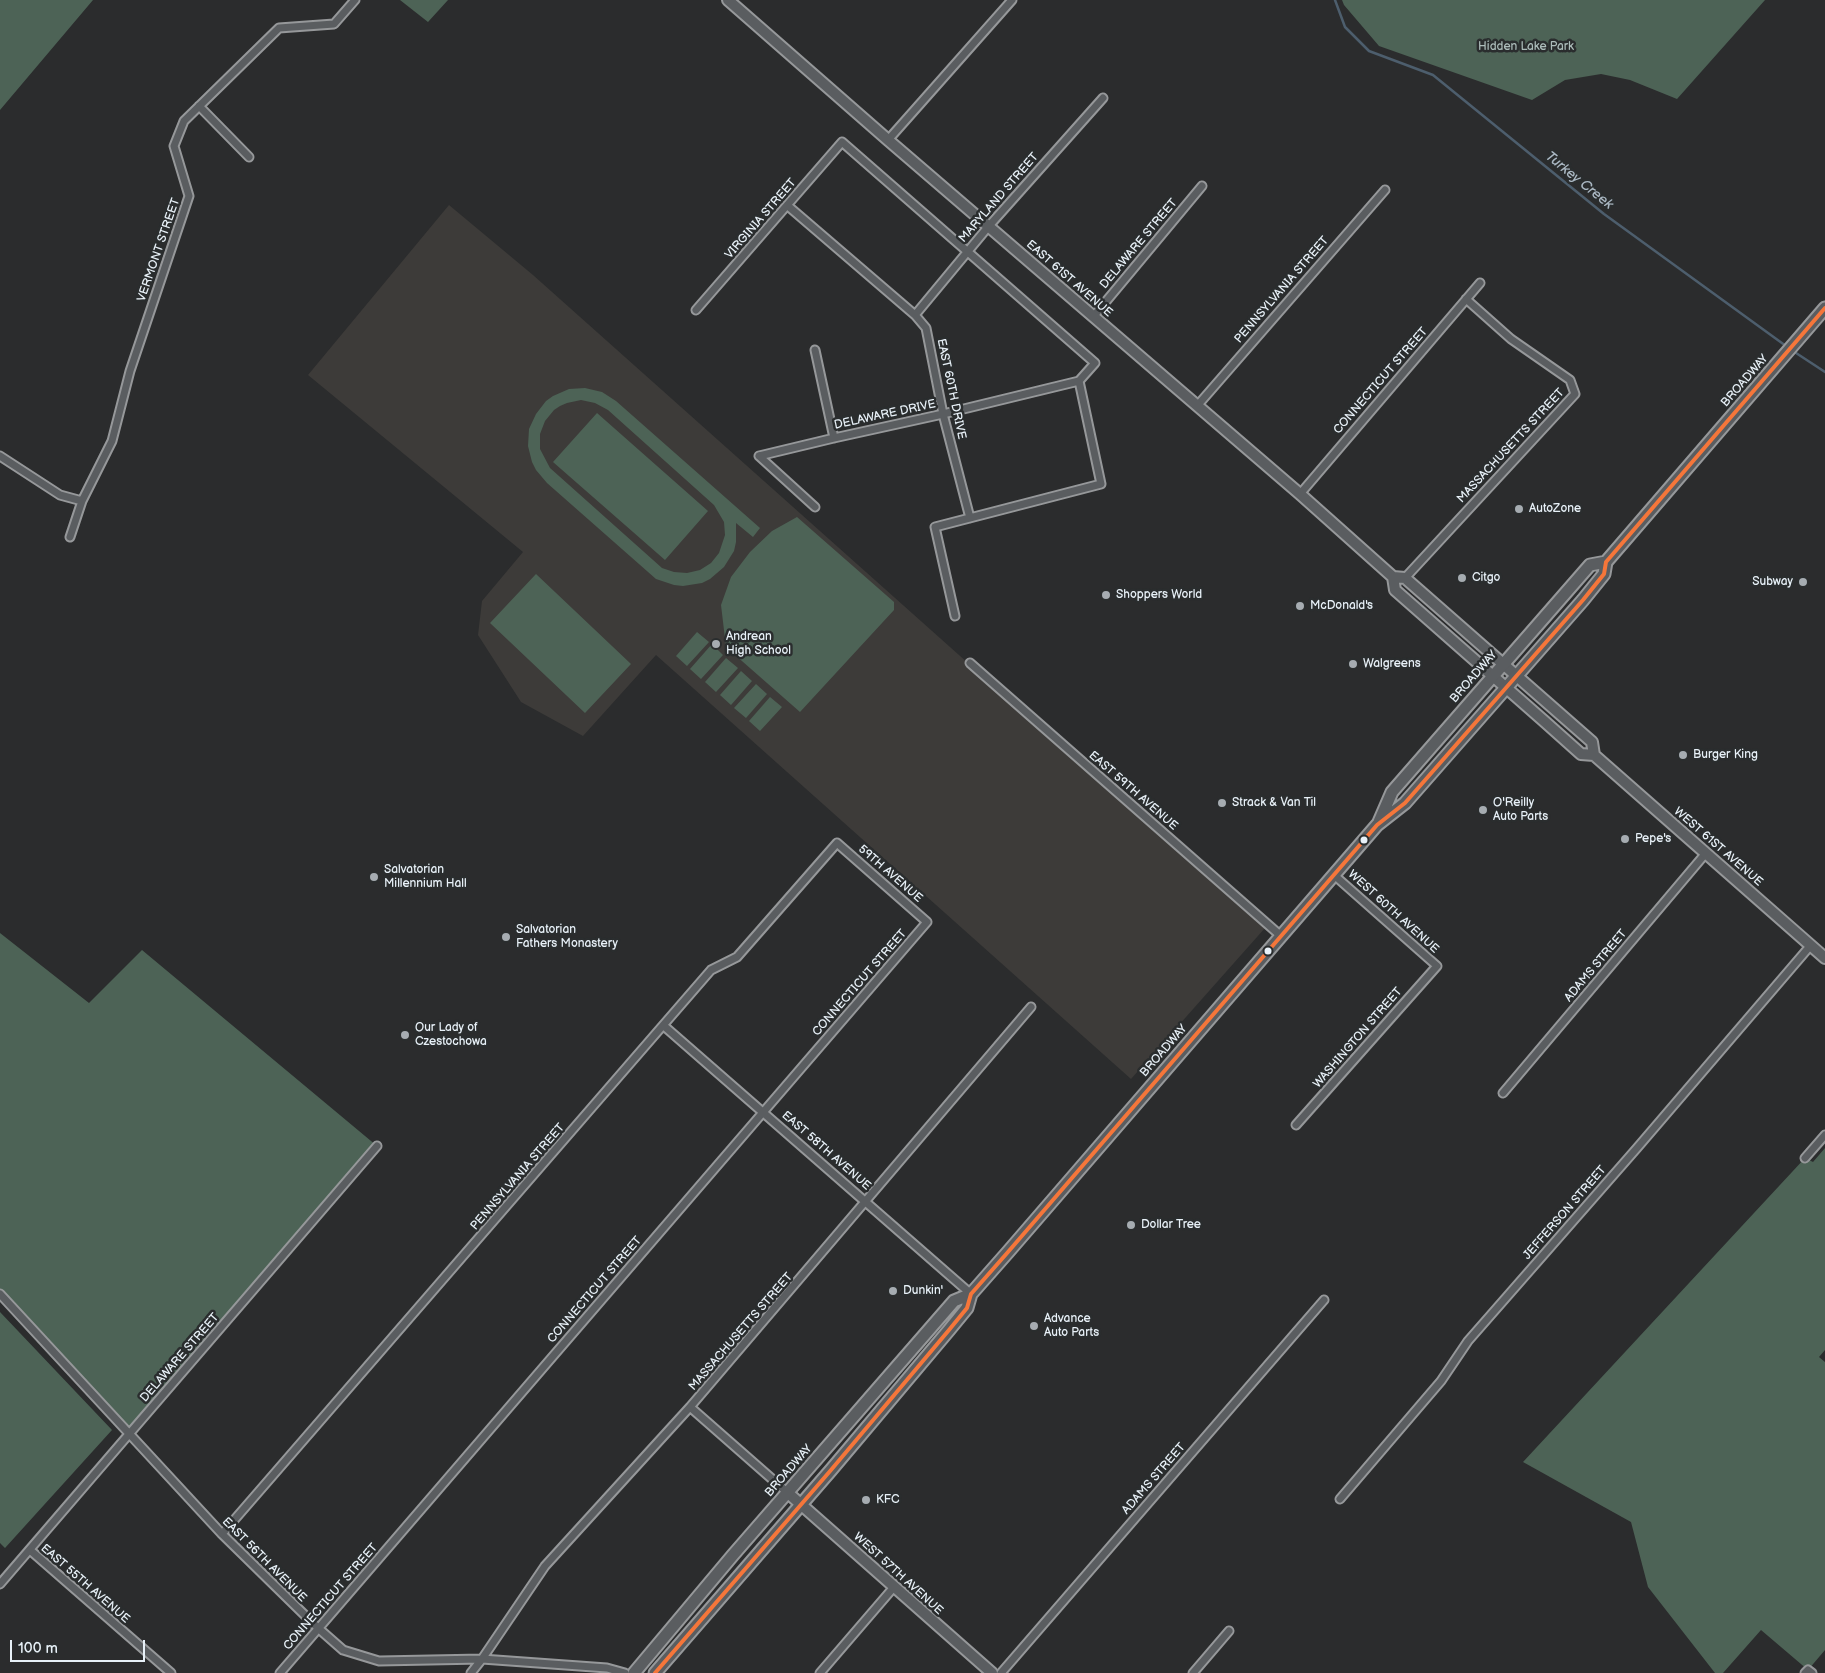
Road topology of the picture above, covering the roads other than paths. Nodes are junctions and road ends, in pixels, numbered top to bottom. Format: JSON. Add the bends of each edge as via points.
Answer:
{"nodes":[{"id":1,"x":355,"y":0,"type":"edge"},
{"id":2,"x":728,"y":0,"type":"edge"},
{"id":3,"x":1012,"y":0,"type":"edge"},
{"id":4,"x":1103,"y":98,"type":"dead end"},
{"id":5,"x":199,"y":106,"type":"junction"},
{"id":6,"x":888,"y":140,"type":"junction"},
{"id":7,"x":249,"y":157,"type":"dead end"},
{"id":8,"x":1202,"y":186,"type":"dead end"},
{"id":9,"x":1385,"y":190,"type":"dead end"},
{"id":10,"x":788,"y":206,"type":"junction"},
{"id":11,"x":988,"y":227,"type":"junction"},
{"id":12,"x":968,"y":251,"type":"junction"},
{"id":13,"x":1480,"y":283,"type":"dead end"},
{"id":14,"x":1466,"y":299,"type":"junction"},
{"id":15,"x":1825,"y":308,"type":"edge"},
{"id":16,"x":696,"y":310,"type":"dead end"},
{"id":17,"x":915,"y":315,"type":"junction"},
{"id":18,"x":1093,"y":317,"type":"junction"},
{"id":19,"x":815,"y":350,"type":"dead end"},
{"id":20,"x":1079,"y":381,"type":"junction"},
{"id":21,"x":1197,"y":406,"type":"junction"},
{"id":22,"x":943,"y":414,"type":"junction"},
{"id":23,"x":834,"y":438,"type":"junction"},
{"id":24,"x":0,"y":456,"type":"edge"},
{"id":25,"x":1300,"y":494,"type":"junction"},
{"id":26,"x":82,"y":501,"type":"junction"},
{"id":27,"x":815,"y":507,"type":"dead end"},
{"id":28,"x":970,"y":518,"type":"junction"},
{"id":29,"x":70,"y":537,"type":"dead end"},
{"id":30,"x":1606,"y":562,"type":"junction"},
{"id":31,"x":1393,"y":577,"type":"junction"},
{"id":32,"x":1405,"y":578,"type":"junction"},
{"id":33,"x":955,"y":616,"type":"dead end"},
{"id":34,"x":970,"y":663,"type":"dead end"},
{"id":35,"x":1504,"y":665,"type":"junction"},
{"id":36,"x":1494,"y":676,"type":"junction"},
{"id":37,"x":1516,"y":676,"type":"junction"},
{"id":38,"x":1506,"y":687,"type":"junction"},
{"id":39,"x":1594,"y":754,"type":"junction"},
{"id":40,"x":1378,"y":825,"type":"junction"},
{"id":41,"x":837,"y":843,"type":"joint"},
{"id":42,"x":1706,"y":853,"type":"junction"},
{"id":43,"x":1334,"y":875,"type":"junction"},
{"id":44,"x":927,"y":922,"type":"joint"},
{"id":45,"x":1281,"y":936,"type":"junction"},
{"id":46,"x":1811,"y":945,"type":"junction"},
{"id":47,"x":1825,"y":958,"type":"edge"},
{"id":48,"x":1437,"y":966,"type":"joint"},
{"id":49,"x":1031,"y":1007,"type":"dead end"},
{"id":50,"x":664,"y":1026,"type":"junction"},
{"id":51,"x":1503,"y":1093,"type":"dead end"},
{"id":52,"x":764,"y":1112,"type":"junction"},
{"id":53,"x":1296,"y":1125,"type":"dead end"},
{"id":54,"x":1825,"y":1135,"type":"edge"},
{"id":55,"x":377,"y":1146,"type":"dead end"},
{"id":56,"x":1805,"y":1158,"type":"dead end"},
{"id":57,"x":866,"y":1202,"type":"junction"},
{"id":58,"x":0,"y":1294,"type":"edge"},
{"id":59,"x":971,"y":1294,"type":"junction"},
{"id":60,"x":1324,"y":1300,"type":"dead end"},
{"id":61,"x":690,"y":1407,"type":"junction"},
{"id":62,"x":130,"y":1434,"type":"junction"},
{"id":63,"x":788,"y":1493,"type":"junction"},
{"id":64,"x":1340,"y":1499,"type":"dead end"},
{"id":65,"x":801,"y":1504,"type":"junction"},
{"id":66,"x":222,"y":1534,"type":"junction"},
{"id":67,"x":30,"y":1550,"type":"junction"},
{"id":68,"x":0,"y":1584,"type":"edge"},
{"id":69,"x":894,"y":1587,"type":"junction"},
{"id":70,"x":318,"y":1628,"type":"junction"},
{"id":71,"x":1229,"y":1630,"type":"dead end"},
{"id":72,"x":482,"y":1659,"type":"junction"},
{"id":73,"x":171,"y":1673,"type":"edge"},
{"id":74,"x":280,"y":1673,"type":"edge"},
{"id":75,"x":471,"y":1673,"type":"edge"},
{"id":76,"x":625,"y":1673,"type":"edge"},
{"id":77,"x":634,"y":1673,"type":"edge"},
{"id":78,"x":655,"y":1673,"type":"edge"},
{"id":79,"x":820,"y":1673,"type":"edge"},
{"id":80,"x":992,"y":1673,"type":"edge"},
{"id":81,"x":1001,"y":1673,"type":"edge"},
{"id":82,"x":1193,"y":1673,"type":"edge"}],
"edges":[{"from":1,"to":5,"type":"street","name":"VERMONT STREET","via":[[334,24],[279,28]]},
{"from":2,"to":6,"type":"main road","name":"EAST 61ST AVENUE"},
{"from":3,"to":6,"type":"street"},
{"from":4,"to":11,"type":"street","name":"MARYLAND STREET"},
{"from":5,"to":7,"type":"street"},
{"from":5,"to":26,"type":"street","name":"VERMONT STREET","via":[[184,120],[174,146],[189,196],[130,371],[112,441]]},
{"from":6,"to":11,"type":"main road","name":"EAST 61ST AVENUE"},
{"from":8,"to":18,"type":"street","name":"DELAWARE STREET"},
{"from":9,"to":21,"type":"street","name":"PENNSYLVANIA STREET"},
{"from":10,"to":12,"type":"street","name":"VIRGINIA STREET","via":[[842,142]]},
{"from":10,"to":16,"type":"street","name":"VIRGINIA STREET"},
{"from":10,"to":17,"type":"street","name":"EAST 60TH DRIVE"},
{"from":11,"to":12,"type":"street","name":"MARYLAND STREET"},
{"from":11,"to":18,"type":"main road","name":"EAST 61ST AVENUE"},
{"from":12,"to":17,"type":"street","name":"MARYLAND STREET"},
{"from":12,"to":20,"type":"street","via":[[1095,363]]},
{"from":13,"to":14,"type":"street","name":"CONNECTICUT STREET"},
{"from":14,"to":25,"type":"street","name":"CONNECTICUT STREET"},
{"from":14,"to":32,"type":"street","name":"MASSACHUSETTS STREET","via":[[1511,339],[1570,380],[1575,394]]},
{"from":15,"to":30,"type":"main road","name":"BROADWAY"},
{"from":17,"to":22,"type":"street","name":"EAST 60TH DRIVE","via":[[926,328]]},
{"from":18,"to":21,"type":"main road","name":"EAST 61ST AVENUE"},
{"from":19,"to":23,"type":"street"},
{"from":20,"to":22,"type":"street","name":"DELAWARE DRIVE"},
{"from":20,"to":28,"type":"street","via":[[1101,484]]},
{"from":21,"to":25,"type":"main road","name":"EAST 61ST AVENUE"},
{"from":22,"to":23,"type":"street","name":"DELAWARE DRIVE"},
{"from":22,"to":28,"type":"street","name":"EAST 60TH DRIVE"},
{"from":23,"to":27,"type":"street","name":"DELAWARE DRIVE","via":[[759,456]]},
{"from":24,"to":26,"type":"street","via":[[60,495]]},
{"from":25,"to":31,"type":"main road","name":"EAST 61ST AVENUE"},
{"from":26,"to":29,"type":"street","name":"VERMONT STREET"},
{"from":28,"to":33,"type":"street","via":[[935,527]]},
{"from":30,"to":35,"type":"main road","name":"BROADWAY","via":[[1590,565]]},
{"from":30,"to":37,"type":"main road","name":"BROADWAY","via":[[1604,574]]},
{"from":31,"to":32,"type":"main road"},
{"from":31,"to":36,"type":"main road","name":"EAST 61ST AVENUE","via":[[1395,590]]},
{"from":32,"to":35,"type":"main road"},
{"from":34,"to":45,"type":"street","name":"EAST 59TH AVENUE"},
{"from":35,"to":36,"type":"main road","name":"BROADWAY"},
{"from":35,"to":37,"type":"main road","name":"WEST 61ST AVENUE"},
{"from":36,"to":38,"type":"main road","name":"EAST 61ST AVENUE"},
{"from":36,"to":40,"type":"main road","name":"BROADWAY","via":[[1392,792]]},
{"from":37,"to":38,"type":"main road","name":"BROADWAY"},
{"from":37,"to":39,"type":"main road","name":"WEST 61ST AVENUE","via":[[1592,742]]},
{"from":38,"to":39,"type":"main road","name":"WEST 61ST AVENUE","via":[[1581,754]]},
{"from":38,"to":40,"type":"main road","name":"BROADWAY","via":[[1404,803]]},
{"from":39,"to":42,"type":"main road","name":"WEST 61ST AVENUE"},
{"from":40,"to":43,"type":"main road","name":"BROADWAY"},
{"from":41,"to":44,"type":"street","name":"59TH AVENUE"},
{"from":41,"to":50,"type":"street","name":"PENNSYLVANIA STREET","via":[[737,957],[711,970]]},
{"from":42,"to":46,"type":"main road","name":"WEST 61ST AVENUE"},
{"from":42,"to":51,"type":"street","name":"ADAMS STREET"},
{"from":43,"to":45,"type":"main road","name":"BROADWAY"},
{"from":43,"to":48,"type":"street","name":"WEST 60TH AVENUE"},
{"from":44,"to":52,"type":"street","name":"CONNECTICUT STREET"},
{"from":45,"to":59,"type":"main road","name":"BROADWAY"},
{"from":46,"to":47,"type":"main road","name":"WEST 61ST AVENUE"},
{"from":46,"to":64,"type":"street","name":"JEFFERSON STREET","via":[[1468,1341],[1441,1382]]},
{"from":48,"to":53,"type":"street","name":"WASHINGTON STREET"},
{"from":49,"to":57,"type":"street","name":"MASSACHUSETTS STREET"},
{"from":50,"to":52,"type":"street","name":"EAST 58TH AVENUE"},
{"from":50,"to":66,"type":"street","name":"PENNSYLVANIA STREET"},
{"from":52,"to":57,"type":"street","name":"EAST 58TH AVENUE"},
{"from":52,"to":70,"type":"street","name":"CONNECTICUT STREET"},
{"from":54,"to":56,"type":"street"},
{"from":55,"to":62,"type":"street","name":"DELAWARE STREET"},
{"from":57,"to":59,"type":"street","name":"EAST 58TH AVENUE"},
{"from":57,"to":61,"type":"street","name":"MASSACHUSETTS STREET"},
{"from":58,"to":62,"type":"street","name":"EAST 56TH AVENUE"},
{"from":59,"to":63,"type":"main road","name":"BROADWAY","via":[[954,1301]]},
{"from":59,"to":65,"type":"main road","name":"BROADWAY","via":[[967,1308]]},
{"from":60,"to":81,"type":"street","name":"ADAMS STREET"},
{"from":61,"to":63,"type":"street"},
{"from":61,"to":72,"type":"street","name":"MASSACHUSETTS STREET","via":[[545,1566]]},
{"from":62,"to":66,"type":"street","name":"EAST 56TH AVENUE"},
{"from":62,"to":67,"type":"street","name":"DELAWARE STREET"},
{"from":63,"to":65,"type":"main road","name":"WEST 57TH AVENUE"},
{"from":63,"to":77,"type":"main road","name":"BROADWAY"},
{"from":65,"to":69,"type":"main road","name":"WEST 57TH AVENUE"},
{"from":65,"to":78,"type":"main road","name":"BROADWAY"},
{"from":66,"to":70,"type":"street","name":"EAST 56TH AVENUE"},
{"from":67,"to":68,"type":"street","name":"DELAWARE STREET"},
{"from":67,"to":73,"type":"street","name":"EAST 55TH AVENUE"},
{"from":69,"to":79,"type":"street"},
{"from":69,"to":80,"type":"main road","name":"WEST 57TH AVENUE"},
{"from":70,"to":72,"type":"street","name":"EAST 56TH AVENUE","via":[[343,1650],[378,1662]]},
{"from":70,"to":74,"type":"street","name":"CONNECTICUT STREET"},
{"from":71,"to":82,"type":"street"},
{"from":72,"to":75,"type":"street","name":"MASSACHUSETTS STREET"},
{"from":72,"to":76,"type":"street","name":"EAST 56TH AVENUE","via":[[607,1668]]}]}
